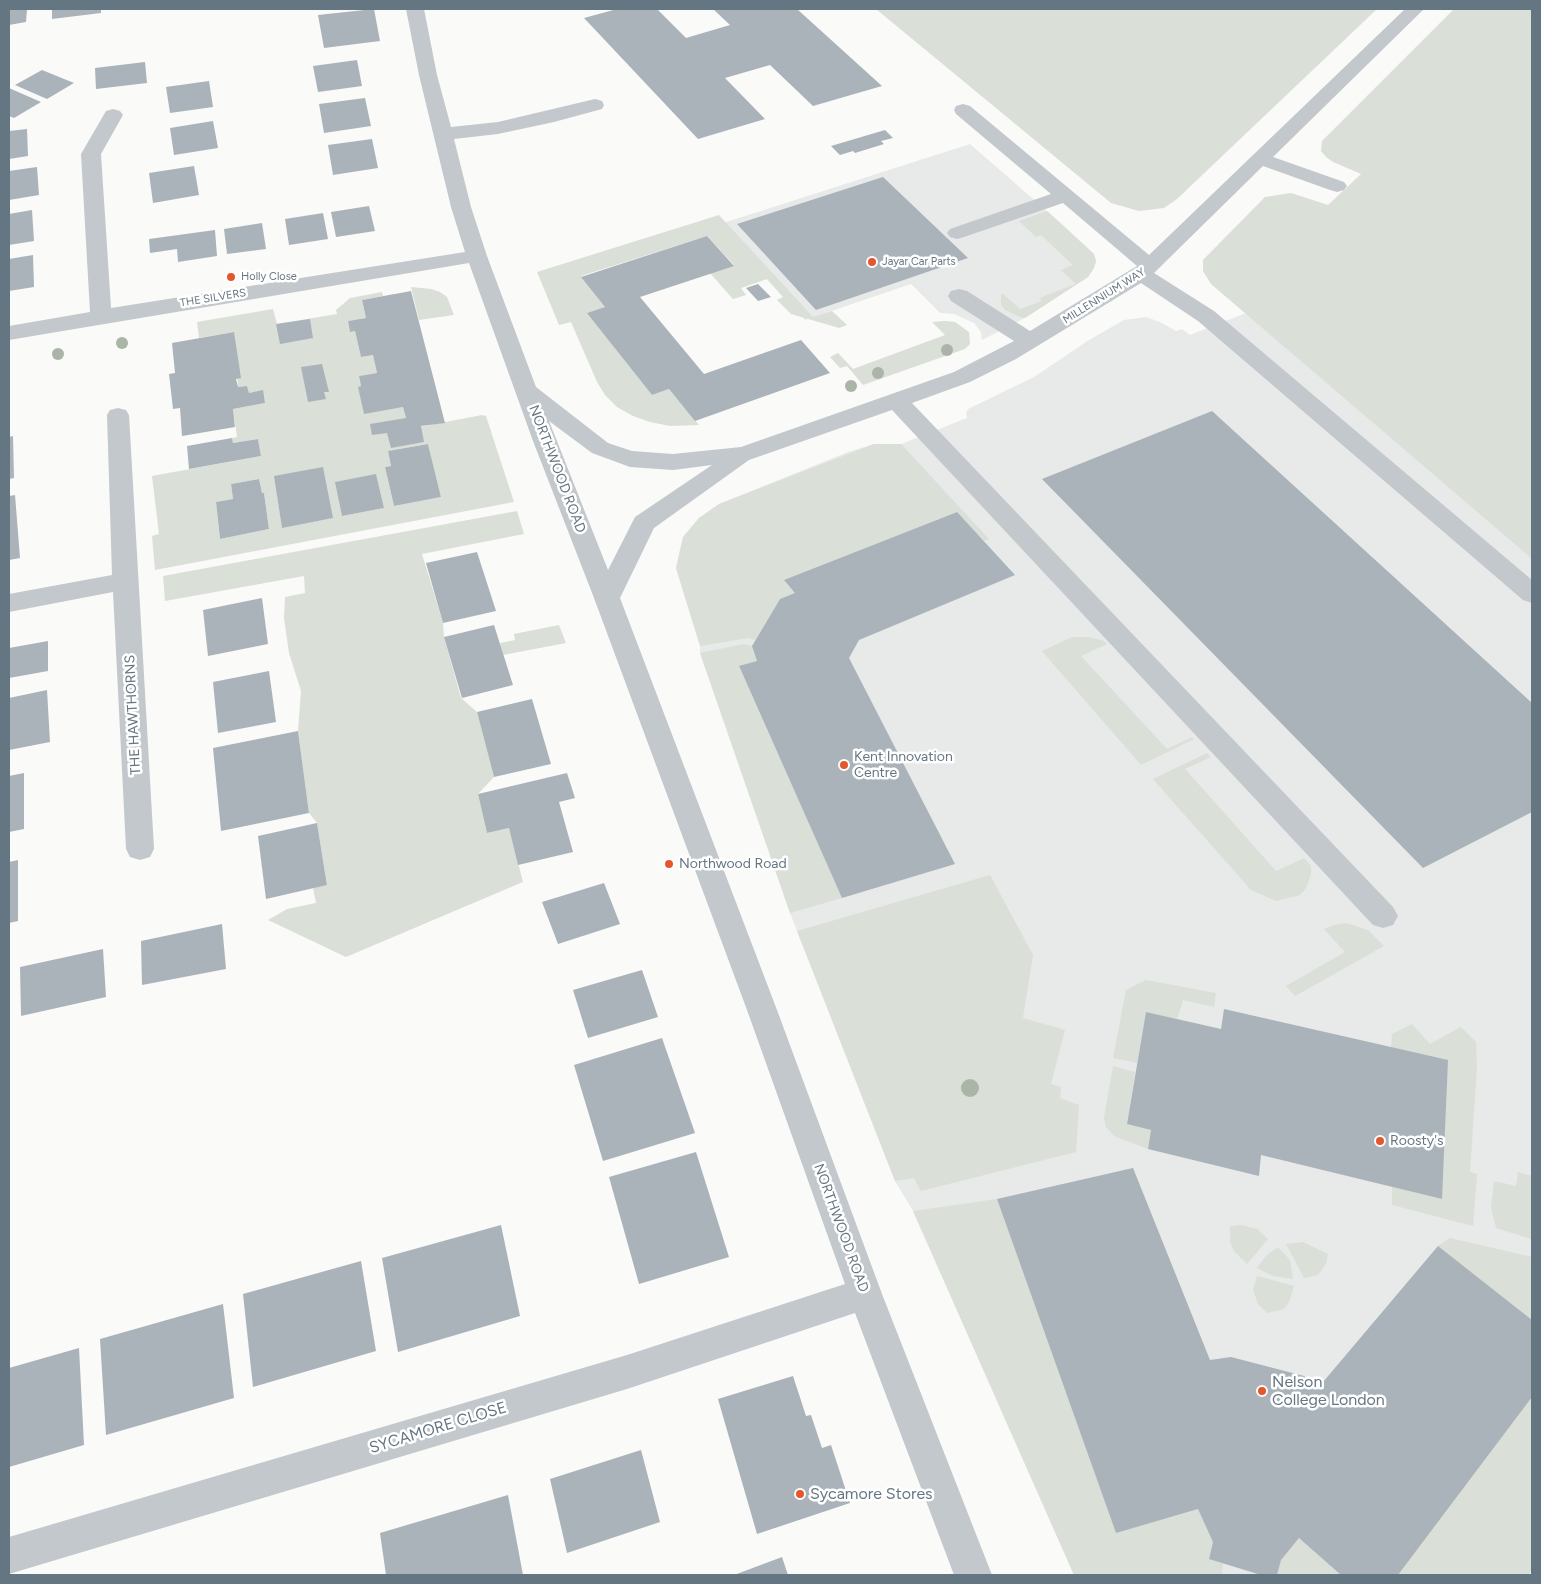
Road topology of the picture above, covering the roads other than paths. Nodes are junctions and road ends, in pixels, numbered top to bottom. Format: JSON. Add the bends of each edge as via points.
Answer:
{"nodes":[{"id":1,"x":415,"y":9,"type":"edge"},
{"id":2,"x":1416,"y":9,"type":"edge"},
{"id":3,"x":595,"y":105,"type":"dead end"},
{"id":4,"x":963,"y":110,"type":"dead end"},
{"id":5,"x":113,"y":115,"type":"dead end"},
{"id":6,"x":443,"y":134,"type":"junction"},
{"id":7,"x":1261,"y":159,"type":"junction"},
{"id":8,"x":1337,"y":186,"type":"dead end"},
{"id":9,"x":1064,"y":196,"type":"junction"},
{"id":10,"x":957,"y":233,"type":"dead end"},
{"id":11,"x":477,"y":256,"type":"junction"},
{"id":12,"x":1146,"y":270,"type":"junction"},
{"id":13,"x":959,"y":296,"type":"dead end"},
{"id":14,"x":101,"y":317,"type":"junction"},
{"id":15,"x":9,"y":333,"type":"edge"},
{"id":16,"x":1030,"y":341,"type":"junction"},
{"id":17,"x":526,"y":389,"type":"junction"},
{"id":18,"x":896,"y":400,"type":"junction"},
{"id":19,"x":118,"y":415,"type":"dead end"},
{"id":20,"x":744,"y":454,"type":"junction"},
{"id":21,"x":125,"y":581,"type":"junction"},
{"id":22,"x":1532,"y":594,"type":"edge"},
{"id":23,"x":608,"y":598,"type":"junction"},
{"id":24,"x":9,"y":603,"type":"edge"},
{"id":25,"x":140,"y":849,"type":"dead end"},
{"id":26,"x":1383,"y":916,"type":"dead end"},
{"id":27,"x":865,"y":1294,"type":"junction"},
{"id":28,"x":9,"y":1556,"type":"edge"},
{"id":29,"x":974,"y":1573,"type":"edge"}],
"edges":[{"from":1,"to":6,"type":"street","name":"NORTHWOOD ROAD"},
{"from":2,"to":7,"type":"street","name":"MILLENNIUM WAY"},
{"from":3,"to":6,"type":"street","via":[[498,128]]},
{"from":4,"to":9,"type":"street"},
{"from":5,"to":14,"type":"street","via":[[91,154]]},
{"from":6,"to":11,"type":"street","name":"NORTHWOOD ROAD"},
{"from":7,"to":8,"type":"street"},
{"from":7,"to":12,"type":"street","name":"MILLENNIUM WAY"},
{"from":9,"to":10,"type":"street"},
{"from":9,"to":12,"type":"street"},
{"from":11,"to":14,"type":"street","name":"THE SILVERS"},
{"from":11,"to":17,"type":"street","name":"NORTHWOOD ROAD"},
{"from":12,"to":16,"type":"street","name":"MILLENNIUM WAY"},
{"from":12,"to":22,"type":"street","via":[[1268,367]]},
{"from":13,"to":16,"type":"street"},
{"from":14,"to":15,"type":"street","name":"THE SILVERS"},
{"from":16,"to":18,"type":"street","name":"MILLENNIUM WAY","via":[[962,377]]},
{"from":17,"to":20,"type":"street","name":"MILLENNIUM WAY","via":[[600,448],[630,459],[673,462]]},
{"from":17,"to":23,"type":"street","name":"NORTHWOOD ROAD"},
{"from":18,"to":20,"type":"street","name":"MILLENNIUM WAY"},
{"from":18,"to":26,"type":"street"},
{"from":19,"to":21,"type":"street","name":"THE HAWTHORNS"},
{"from":20,"to":23,"type":"street","name":"MILLENNIUM WAY","via":[[644,523]]},
{"from":21,"to":24,"type":"street"},
{"from":21,"to":25,"type":"street","name":"THE HAWTHORNS"},
{"from":23,"to":27,"type":"street","name":"NORTHWOOD ROAD"},
{"from":27,"to":28,"type":"street","name":"SYCAMORE CLOSE","via":[[627,1372]]},
{"from":27,"to":29,"type":"street","name":"NORTHWOOD ROAD"}]}
